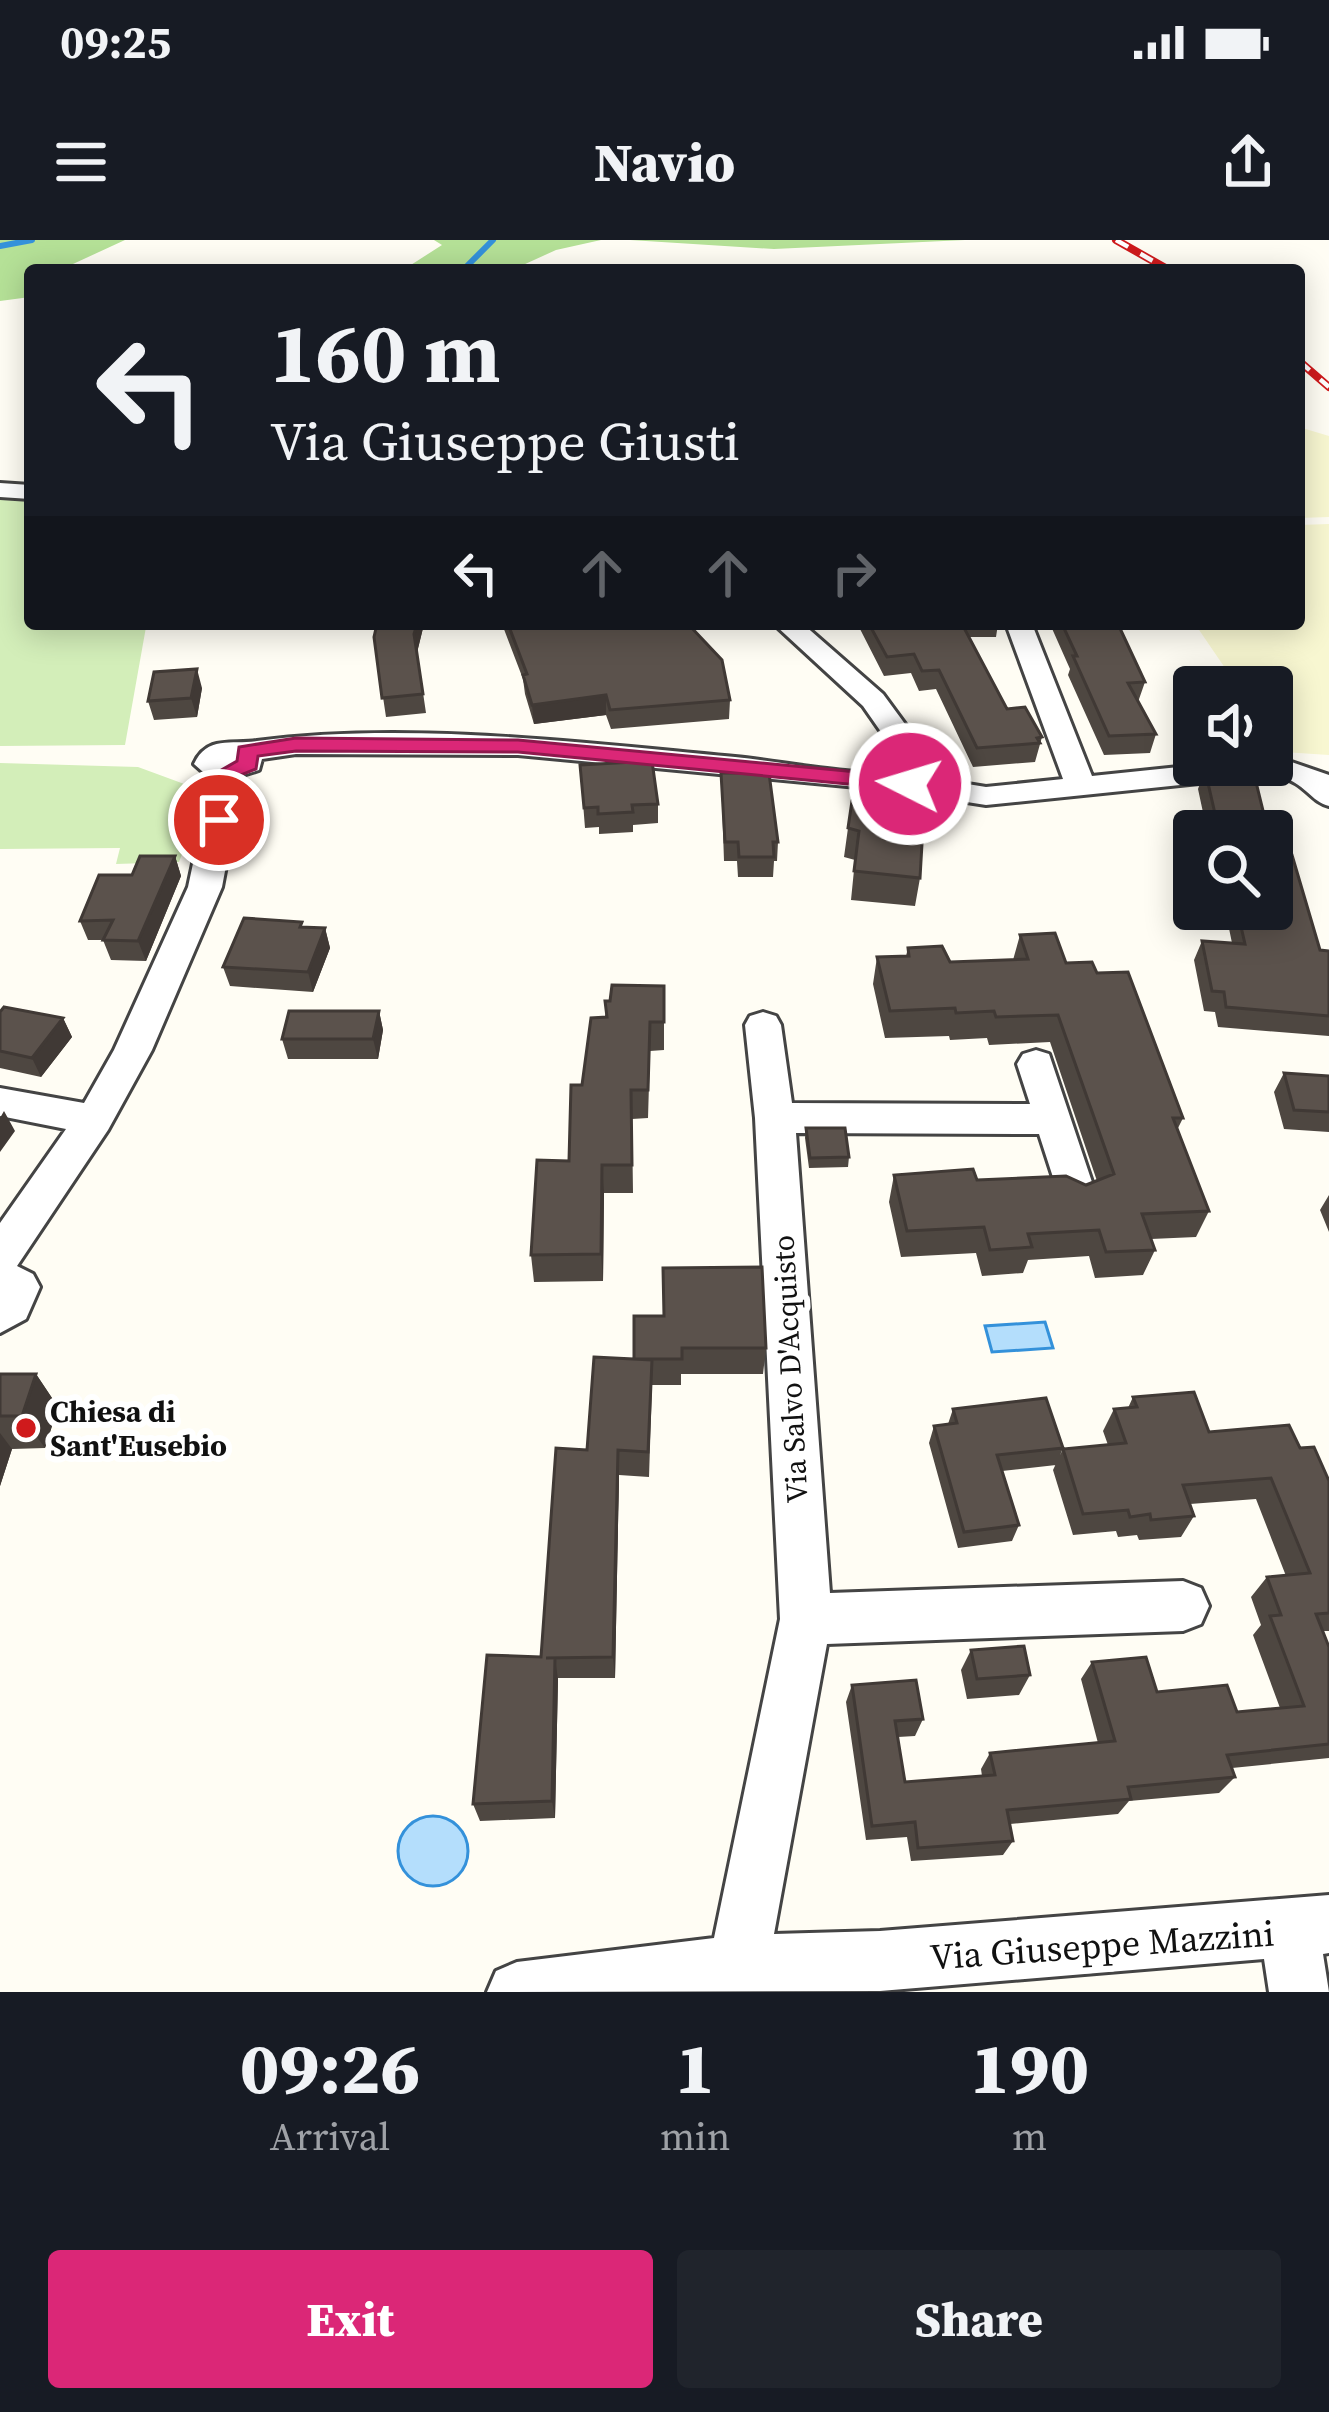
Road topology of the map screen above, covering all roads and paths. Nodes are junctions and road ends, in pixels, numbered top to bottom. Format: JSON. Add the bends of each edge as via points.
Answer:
{"nodes":[{"id":1,"x":794,"y":630,"type":"edge"},
{"id":2,"x":1021,"y":630,"type":"edge"},
{"id":3,"x":919,"y":779,"type":"junction"},
{"id":4,"x":1081,"y":786,"type":"junction"},
{"id":5,"x":1329,"y":797,"type":"edge"},
{"id":6,"x":763,"y":1025,"type":"dead end"},
{"id":7,"x":1036,"y":1064,"type":"dead end"},
{"id":8,"x":0,"y":1102,"type":"edge"},
{"id":9,"x":775,"y":1118,"type":"junction"},
{"id":10,"x":1054,"y":1119,"type":"junction"},
{"id":11,"x":94,"y":1120,"type":"junction"},
{"id":12,"x":1075,"y":1191,"type":"edge"},
{"id":13,"x":0,"y":1256,"type":"edge"},
{"id":14,"x":0,"y":1278,"type":"edge"},
{"id":15,"x":0,"y":1314,"type":"edge"},
{"id":16,"x":1183,"y":1606,"type":"dead end"},
{"id":17,"x":806,"y":1619,"type":"junction"},
{"id":18,"x":1310,"y":1928,"type":"edge"},
{"id":19,"x":738,"y":1965,"type":"junction"},
{"id":20,"x":880,"y":1977,"type":"edge"},
{"id":21,"x":517,"y":1992,"type":"edge"},
{"id":22,"x":1299,"y":1992,"type":"edge"}],
"edges":[{"from":1,"to":3,"type":"street","via":[[873,700]]},
{"from":2,"to":4,"type":"street"},
{"from":3,"to":4,"type":"street","via":[[962,795]]},
{"from":3,"to":11,"type":"street","via":[[518,746],[296,745],[237,762],[205,887]]},
{"from":4,"to":5,"type":"street","via":[[1277,766],[1306,773]]},
{"from":6,"to":9,"type":"street","name":"Via Salvo D'Acquisto"},
{"from":7,"to":10,"type":"street"},
{"from":8,"to":11,"type":"street"},
{"from":9,"to":10,"type":"street"},
{"from":9,"to":17,"type":"street","name":"Via Salvo D'Acquisto"},
{"from":10,"to":12,"type":"street"},
{"from":11,"to":13,"type":"street"},
{"from":14,"to":15,"type":"street","via":[[12,1280],[18,1296]]},
{"from":16,"to":17,"type":"street"},
{"from":17,"to":19,"type":"street","name":"Via Salvo D'Acquisto"},
{"from":18,"to":20,"type":"street","name":"Via Giuseppe Mazzini"},
{"from":18,"to":22,"type":"street"},
{"from":19,"to":20,"type":"street","name":"Via Giuseppe Mazzini"},
{"from":19,"to":21,"type":"street","name":"Via Giuseppe Mazzini"}]}
